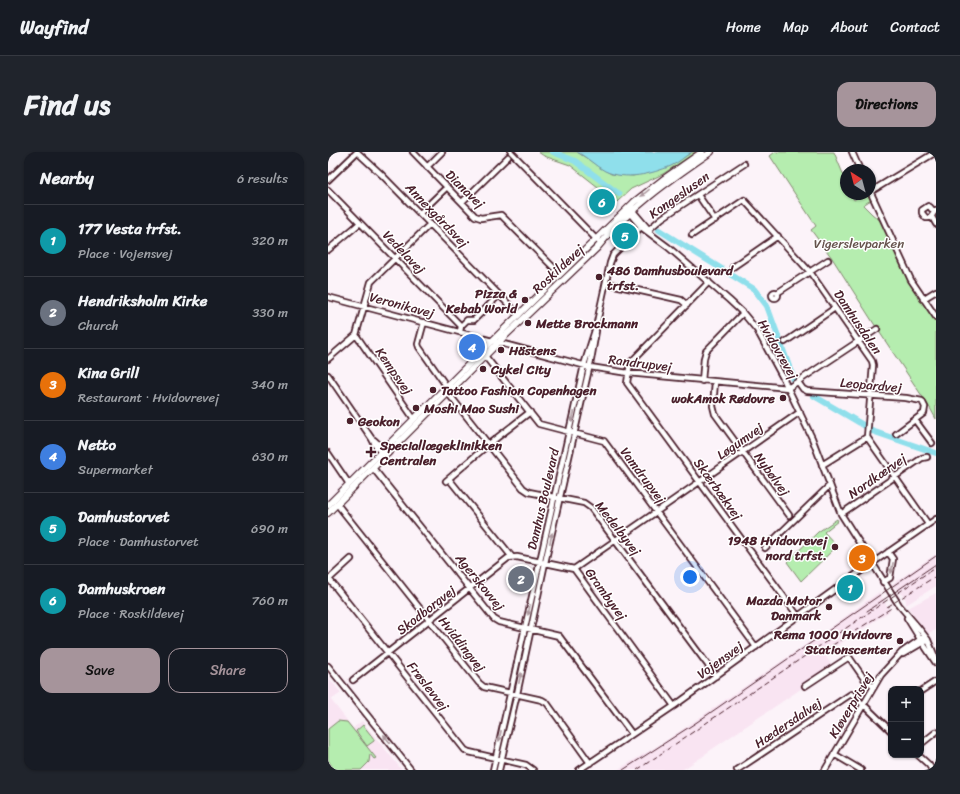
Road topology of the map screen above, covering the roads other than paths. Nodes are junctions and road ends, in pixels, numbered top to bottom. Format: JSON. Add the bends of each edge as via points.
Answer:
{"nodes":[{"id":1,"x":357,"y":152,"type":"edge"},
{"id":2,"x":413,"y":152,"type":"edge"},
{"id":3,"x":442,"y":152,"type":"edge"},
{"id":4,"x":511,"y":152,"type":"edge"},
{"id":5,"x":702,"y":152,"type":"edge"},
{"id":6,"x":711,"y":152,"type":"edge"},
{"id":7,"x":852,"y":152,"type":"edge"},
{"id":8,"x":935,"y":154,"type":"edge"},
{"id":9,"x":508,"y":157,"type":"dead end"},
{"id":10,"x":744,"y":164,"type":"dead end"},
{"id":11,"x":857,"y":164,"type":"edge"},
{"id":12,"x":427,"y":166,"type":"junction"},
{"id":13,"x":328,"y":180,"type":"edge"},
{"id":14,"x":447,"y":187,"type":"junction"},
{"id":15,"x":876,"y":188,"type":"edge"},
{"id":16,"x":328,"y":190,"type":"edge"},
{"id":17,"x":698,"y":195,"type":"junction"},
{"id":18,"x":874,"y":200,"type":"edge"},
{"id":19,"x":462,"y":202,"type":"junction"},
{"id":20,"x":935,"y":211,"type":"edge"},
{"id":21,"x":630,"y":212,"type":"junction"},
{"id":22,"x":420,"y":213,"type":"junction"},
{"id":23,"x":932,"y":217,"type":"junction"},
{"id":24,"x":714,"y":220,"type":"junction"},
{"id":25,"x":360,"y":223,"type":"junction"},
{"id":26,"x":430,"y":224,"type":"junction"},
{"id":27,"x":936,"y":224,"type":"edge"},
{"id":28,"x":641,"y":227,"type":"junction"},
{"id":29,"x":648,"y":231,"type":"junction"},
{"id":30,"x":692,"y":235,"type":"dead end"},
{"id":31,"x":778,"y":236,"type":"junction"},
{"id":32,"x":598,"y":241,"type":"junction"},
{"id":33,"x":328,"y":250,"type":"edge"},
{"id":34,"x":395,"y":258,"type":"junction"},
{"id":35,"x":828,"y":260,"type":"dead end"},
{"id":36,"x":732,"y":267,"type":"dead end"},
{"id":37,"x":810,"y":272,"type":"junction"},
{"id":38,"x":560,"y":274,"type":"junction"},
{"id":39,"x":709,"y":282,"type":"junction"},
{"id":40,"x":606,"y":283,"type":"junction"},
{"id":41,"x":936,"y":291,"type":"edge"},
{"id":42,"x":777,"y":293,"type":"dead end"},
{"id":43,"x":499,"y":295,"type":"junction"},
{"id":44,"x":328,"y":297,"type":"edge"},
{"id":45,"x":923,"y":299,"type":"junction"},
{"id":46,"x":687,"y":305,"type":"junction"},
{"id":47,"x":364,"y":306,"type":"junction"},
{"id":48,"x":835,"y":308,"type":"junction"},
{"id":49,"x":743,"y":313,"type":"junction"},
{"id":50,"x":519,"y":315,"type":"junction"},
{"id":51,"x":936,"y":317,"type":"edge"},
{"id":52,"x":424,"y":322,"type":"junction"},
{"id":53,"x":461,"y":326,"type":"junction"},
{"id":54,"x":596,"y":327,"type":"junction"},
{"id":55,"x":877,"y":329,"type":"dead end"},
{"id":56,"x":460,"y":332,"type":"junction"},
{"id":57,"x":356,"y":335,"type":"junction"},
{"id":58,"x":496,"y":341,"type":"junction"},
{"id":59,"x":785,"y":342,"type":"dead end"},
{"id":60,"x":858,"y":342,"type":"junction"},
{"id":61,"x":485,"y":356,"type":"junction"},
{"id":62,"x":328,"y":359,"type":"edge"},
{"id":63,"x":584,"y":365,"type":"junction"},
{"id":64,"x":590,"y":367,"type":"junction"},
{"id":65,"x":628,"y":373,"type":"junction"},
{"id":66,"x":328,"y":375,"type":"edge"},
{"id":67,"x":702,"y":381,"type":"junction"},
{"id":68,"x":715,"y":382,"type":"junction"},
{"id":69,"x":798,"y":382,"type":"junction"},
{"id":70,"x":788,"y":388,"type":"junction"},
{"id":71,"x":447,"y":390,"type":"junction"},
{"id":72,"x":870,"y":396,"type":"junction"},
{"id":73,"x":530,"y":412,"type":"junction"},
{"id":74,"x":800,"y":412,"type":"junction"},
{"id":75,"x":414,"y":419,"type":"junction"},
{"id":76,"x":915,"y":420,"type":"junction"},
{"id":77,"x":569,"y":431,"type":"junction"},
{"id":78,"x":575,"y":433,"type":"junction"},
{"id":79,"x":896,"y":434,"type":"dead end"},
{"id":80,"x":867,"y":437,"type":"junction"},
{"id":81,"x":932,"y":443,"type":"dead end"},
{"id":82,"x":489,"y":444,"type":"junction"},
{"id":83,"x":743,"y":452,"type":"junction"},
{"id":84,"x":328,"y":453,"type":"edge"},
{"id":85,"x":385,"y":453,"type":"junction"},
{"id":86,"x":927,"y":457,"type":"dead end"},
{"id":87,"x":822,"y":465,"type":"junction"},
{"id":88,"x":373,"y":468,"type":"junction"},
{"id":89,"x":895,"y":477,"type":"junction"},
{"id":90,"x":700,"y":483,"type":"junction"},
{"id":91,"x":349,"y":484,"type":"junction"},
{"id":92,"x":830,"y":485,"type":"junction"},
{"id":93,"x":554,"y":497,"type":"junction"},
{"id":94,"x":560,"y":498,"type":"junction"},
{"id":95,"x":337,"y":504,"type":"junction"},
{"id":96,"x":328,"y":505,"type":"edge"},
{"id":97,"x":657,"y":512,"type":"junction"},
{"id":98,"x":328,"y":513,"type":"edge"},
{"id":99,"x":841,"y":514,"type":"junction"},
{"id":100,"x":789,"y":515,"type":"dead end"},
{"id":101,"x":936,"y":519,"type":"edge"},
{"id":102,"x":928,"y":524,"type":"junction"},
{"id":103,"x":616,"y":541,"type":"junction"},
{"id":104,"x":765,"y":548,"type":"dead end"},
{"id":105,"x":888,"y":552,"type":"junction"},
{"id":106,"x":512,"y":557,"type":"junction"},
{"id":107,"x":352,"y":559,"type":"dead end"},
{"id":108,"x":539,"y":562,"type":"junction"},
{"id":109,"x":545,"y":563,"type":"junction"},
{"id":110,"x":871,"y":564,"type":"junction"},
{"id":111,"x":574,"y":569,"type":"junction"},
{"id":112,"x":328,"y":580,"type":"edge"},
{"id":113,"x":884,"y":582,"type":"junction"},
{"id":114,"x":470,"y":588,"type":"junction"},
{"id":115,"x":905,"y":613,"type":"junction"},
{"id":116,"x":798,"y":616,"type":"junction"},
{"id":117,"x":429,"y":620,"type":"junction"},
{"id":118,"x":528,"y":628,"type":"junction"},
{"id":119,"x":926,"y":638,"type":"junction"},
{"id":120,"x":921,"y":641,"type":"junction"},
{"id":121,"x":756,"y":647,"type":"junction"},
{"id":122,"x":388,"y":653,"type":"junction"},
{"id":123,"x":936,"y":659,"type":"edge"},
{"id":124,"x":936,"y":663,"type":"edge"},
{"id":125,"x":328,"y":666,"type":"edge"},
{"id":126,"x":716,"y":676,"type":"junction"},
{"id":127,"x":353,"y":680,"type":"dead end"},
{"id":128,"x":936,"y":682,"type":"edge"},
{"id":129,"x":805,"y":686,"type":"dead end"},
{"id":130,"x":874,"y":687,"type":"junction"},
{"id":131,"x":924,"y":689,"type":"edge"},
{"id":132,"x":510,"y":692,"type":"junction"},
{"id":133,"x":517,"y":694,"type":"junction"},
{"id":134,"x":863,"y":704,"type":"junction"},
{"id":135,"x":674,"y":706,"type":"junction"},
{"id":136,"x":888,"y":728,"type":"edge"},
{"id":137,"x":936,"y":732,"type":"edge"},
{"id":138,"x":632,"y":734,"type":"junction"},
{"id":139,"x":924,"y":742,"type":"edge"},
{"id":140,"x":834,"y":754,"type":"junction"},
{"id":141,"x":496,"y":758,"type":"junction"},
{"id":142,"x":921,"y":758,"type":"edge"},
{"id":143,"x":501,"y":759,"type":"junction"},
{"id":144,"x":590,"y":763,"type":"junction"},
{"id":145,"x":411,"y":770,"type":"edge"},
{"id":146,"x":493,"y":770,"type":"edge"},
{"id":147,"x":499,"y":770,"type":"edge"},
{"id":148,"x":533,"y":770,"type":"edge"},
{"id":149,"x":579,"y":770,"type":"edge"},
{"id":150,"x":737,"y":770,"type":"edge"},
{"id":151,"x":825,"y":770,"type":"edge"},
{"id":152,"x":861,"y":770,"type":"edge"},
{"id":153,"x":932,"y":770,"type":"edge"}],
"edges":[{"from":1,"to":13,"type":"street"},
{"from":1,"to":22,"type":"street","name":"Annexgårdsvej"},
{"from":2,"to":12,"type":"street","name":"Dianavej"},
{"from":3,"to":12,"type":"street"},
{"from":4,"to":32,"type":"street"},
{"from":5,"to":21,"type":"main road","name":"Roskildevej","one_way":true,"via":[[640,197]]},
{"from":6,"to":21,"type":"main road","name":"Roskildevej"},
{"from":7,"to":11,"type":"street"},
{"from":8,"to":15,"type":"street"},
{"from":9,"to":19,"type":"street"},
{"from":10,"to":17,"type":"street","name":"Kongeslusen"},
{"from":12,"to":14,"type":"street","name":"Dianavej"},
{"from":14,"to":19,"type":"street","name":"Dianavej"},
{"from":14,"to":22,"type":"street"},
{"from":16,"to":25,"type":"street","name":"Vedelavej"},
{"from":17,"to":24,"type":"street"},
{"from":17,"to":29,"type":"street","name":"Kongeslusen","via":[[662,218]]},
{"from":18,"to":45,"type":"street","via":[[906,271]]},
{"from":19,"to":38,"type":"street","name":"Dianavej","via":[[478,218],[498,214],[503,216]]},
{"from":20,"to":23,"type":"street"},
{"from":20,"to":23,"type":"street","via":[[928,206],[922,210],[926,218]]},
{"from":21,"to":28,"type":"street","name":"Hvidovrevej"},
{"from":21,"to":29,"type":"street","name":"Hvidovrevej"},
{"from":21,"to":32,"type":"main road","name":"Roskildevej"},
{"from":22,"to":26,"type":"street","name":"Annexgårdsvej"},
{"from":23,"to":27,"type":"street"},
{"from":24,"to":30,"type":"street","name":"Damhusdalen"},
{"from":24,"to":31,"type":"street","name":"Damhusdalen","via":[[744,200]]},
{"from":25,"to":33,"type":"street"},
{"from":25,"to":34,"type":"street","name":"Vedelavej"},
{"from":26,"to":34,"type":"street"},
{"from":26,"to":43,"type":"street","name":"Annexgårdsvej"},
{"from":28,"to":29,"type":"street","name":"Hvidovrevej"},
{"from":28,"to":40,"type":"street","name":"Damhus Boulevard","via":[[613,255]]},
{"from":29,"to":39,"type":"street","name":"Hvidovrevej"},
{"from":31,"to":36,"type":"street"},
{"from":31,"to":37,"type":"street","name":"Damhusdalen"},
{"from":32,"to":38,"type":"main road","name":"Roskildevej"},
{"from":32,"to":58,"type":"main road","name":"Roskildevej"},
{"from":34,"to":47,"type":"street","via":[[370,282]]},
{"from":34,"to":53,"type":"street","name":"Vedelavej"},
{"from":35,"to":37,"type":"street"},
{"from":37,"to":42,"type":"street"},
{"from":37,"to":48,"type":"street","name":"Damhusdalen"},
{"from":38,"to":50,"type":"main road","name":"Roskildevej"},
{"from":39,"to":46,"type":"street"},
{"from":39,"to":49,"type":"street","name":"Hvidovrevej"},
{"from":40,"to":46,"type":"street","via":[[681,300]]},
{"from":40,"to":54,"type":"street","name":"Damhus Boulevard"},
{"from":41,"to":45,"type":"street"},
{"from":43,"to":50,"type":"street","name":"Annexgårdsvej"},
{"from":43,"to":53,"type":"street","via":[[474,320],[468,320]]},
{"from":44,"to":47,"type":"street","name":"Veronikavej"},
{"from":45,"to":51,"type":"street"},
{"from":46,"to":65,"type":"street","via":[[630,363]]},
{"from":47,"to":52,"type":"street","name":"Veronikavej"},
{"from":47,"to":57,"type":"street"},
{"from":48,"to":59,"type":"street"},
{"from":48,"to":60,"type":"street","name":"Damhusdalen"},
{"from":49,"to":67,"type":"street","via":[[706,352]]},
{"from":49,"to":70,"type":"street","name":"Hvidovrevej","via":[[766,344]]},
{"from":50,"to":58,"type":"main road","name":"Roskildevej"},
{"from":52,"to":56,"type":"street","name":"Veronikavej"},
{"from":52,"to":71,"type":"street","name":"Medelbyvej","via":[[419,347]]},
{"from":53,"to":56,"type":"street"},
{"from":54,"to":63,"type":"street","name":"Damhus Boulevard"},
{"from":54,"to":64,"type":"street","name":"Damhus Boulevard"},
{"from":55,"to":60,"type":"street"},
{"from":56,"to":58,"type":"street","name":"Veronikavej"},
{"from":57,"to":62,"type":"street"},
{"from":57,"to":75,"type":"street","name":"Kempsvej"},
{"from":58,"to":61,"type":"main road","name":"Roskildevej"},
{"from":58,"to":63,"type":"street","name":"Randrupvej"},
{"from":58,"to":71,"type":"main road","name":"Roskildevej"},
{"from":60,"to":69,"type":"street"},
{"from":60,"to":72,"type":"street","name":"Damhusdalen","via":[[873,363]]},
{"from":61,"to":71,"type":"main road","name":"Roskildevej"},
{"from":61,"to":73,"type":"street","name":"Vamdrupvej"},
{"from":63,"to":64,"type":"street","name":"Randrupvej"},
{"from":63,"to":77,"type":"street","name":"Damhus Boulevard","one_way":true},
{"from":64,"to":65,"type":"street","name":"Randrupvej"},
{"from":64,"to":78,"type":"street","name":"Damhus Boulevard"},
{"from":65,"to":67,"type":"street","name":"Randrupvej"},
{"from":65,"to":90,"type":"street","name":"Skærbækvej","via":[[628,385]]},
{"from":66,"to":85,"type":"street","via":[[376,447]]},
{"from":67,"to":68,"type":"street","name":"Randrupvej"},
{"from":68,"to":70,"type":"street","name":"Randrupvej"},
{"from":68,"to":83,"type":"street","name":"Nybølvej","via":[[713,410]]},
{"from":69,"to":70,"type":"street"},
{"from":69,"to":72,"type":"street","name":"Leopardvej","via":[[805,390]]},
{"from":70,"to":74,"type":"street","name":"Hvidovrevej"},
{"from":71,"to":75,"type":"main road","name":"Roskildevej"},
{"from":71,"to":82,"type":"street","name":"Medelbyvej"},
{"from":71,"to":85,"type":"main road","name":"Roskildevej"},
{"from":72,"to":76,"type":"street","name":"Leopardvej","via":[[922,401],[925,411]]},
{"from":72,"to":80,"type":"street","name":"Damhusdalen"},
{"from":73,"to":77,"type":"street","name":"Vamdrupvej","via":[[540,425]]},
{"from":73,"to":82,"type":"street"},
{"from":74,"to":83,"type":"street","name":"Løgumvej"},
{"from":74,"to":87,"type":"street","name":"Hvidovrevej"},
{"from":75,"to":85,"type":"main road","name":"Roskildevej"},
{"from":76,"to":79,"type":"street","name":"Leopardvej"},
{"from":76,"to":81,"type":"street"},
{"from":77,"to":78,"type":"street","name":"Vamdrupvej"},
{"from":77,"to":93,"type":"street","name":"Damhus Boulevard"},
{"from":78,"to":94,"type":"street","name":"Damhus Boulevard"},
{"from":78,"to":97,"type":"street","name":"Vamdrupvej","via":[[604,441]]},
{"from":80,"to":87,"type":"street"},
{"from":80,"to":89,"type":"street"},
{"from":82,"to":93,"type":"street","name":"Medelbyvej","via":[[523,488],[529,492]]},
{"from":82,"to":106,"type":"street","via":[[448,480]]},
{"from":83,"to":90,"type":"street","name":"Løgumvej"},
{"from":83,"to":100,"type":"street","name":"Nybølvej"},
{"from":84,"to":91,"type":"street"},
{"from":85,"to":88,"type":"main road","name":"Roskildevej"},
{"from":85,"to":91,"type":"main road","name":"Roskildevej"},
{"from":86,"to":89,"type":"street","name":"Nordkærvej"},
{"from":87,"to":92,"type":"street","name":"Hvidovrevej"},
{"from":88,"to":95,"type":"main road","name":"Roskildevej"},
{"from":88,"to":114,"type":"street","name":"Agerskovvej"},
{"from":89,"to":99,"type":"street","name":"Nordkærvej"},
{"from":89,"to":102,"type":"street"},
{"from":90,"to":97,"type":"street","name":"Løgumvej"},
{"from":90,"to":116,"type":"street","name":"Skærbækvej"},
{"from":91,"to":96,"type":"main road","name":"Roskildevej"},
{"from":92,"to":99,"type":"street","name":"Hvidovrevej"},
{"from":92,"to":104,"type":"street"},
{"from":93,"to":94,"type":"street","name":"Medelbyvej"},
{"from":93,"to":108,"type":"street","name":"Damhus Boulevard"},
{"from":94,"to":103,"type":"street","name":"Medelbyvej","via":[[589,506]]},
{"from":109,"to":94,"type":"street","name":"Damhus Boulevard","one_way":true},
{"from":95,"to":98,"type":"main road","name":"Roskildevej"},
{"from":95,"to":117,"type":"street","name":"Hviddingvej"},
{"from":97,"to":103,"type":"street","name":"Løgumvej"},
{"from":97,"to":121,"type":"street","name":"Vamdrupvej"},
{"from":99,"to":110,"type":"street","name":"Hvidovrevej"},
{"from":101,"to":102,"type":"street","name":"Vojensvej"},
{"from":102,"to":105,"type":"street","name":"Vojensvej"},
{"from":103,"to":111,"type":"street","name":"Løgumvej"},
{"from":103,"to":126,"type":"street","name":"Medelbyvej"},
{"from":105,"to":110,"type":"street","name":"Vojensvej"},
{"from":105,"to":113,"type":"street","one_way":true,"via":[[893,559],[890,578]]},
{"from":106,"to":108,"type":"street","name":"Grambyvej"},
{"from":106,"to":114,"type":"street","name":"Skodborgvej"},
{"from":107,"to":112,"type":"street"},
{"from":108,"to":109,"type":"street","name":"Grambyvej"},
{"from":108,"to":118,"type":"street","name":"Damhus Boulevard","one_way":true},
{"from":109,"to":111,"type":"street","name":"Grambyvej"},
{"from":109,"to":118,"type":"street","name":"Damhus Boulevard"},
{"from":110,"to":113,"type":"street","name":"Hvidovrevej"},
{"from":110,"to":116,"type":"street","name":"Vojensvej"},
{"from":111,"to":135,"type":"street","name":"Grambyvej"},
{"from":112,"to":122,"type":"street","name":"Frøslevvej"},
{"from":113,"to":115,"type":"street","name":"Hvidovrevej"},
{"from":114,"to":117,"type":"street","name":"Skodborgvej"},
{"from":114,"to":118,"type":"street","name":"Agerskovvej","via":[[496,620]]},
{"from":115,"to":119,"type":"street","name":"Hvidovrevej"},
{"from":115,"to":120,"type":"street","name":"Hvidovrevej"},
{"from":116,"to":121,"type":"street","name":"Vojensvej"},
{"from":117,"to":122,"type":"street","name":"Skodborgvej"},
{"from":117,"to":132,"type":"street","name":"Hviddingvej","via":[[479,683],[484,687]]},
{"from":118,"to":132,"type":"street","name":"Damhus Boulevard"},
{"from":133,"to":118,"type":"street","name":"Damhus Boulevard","one_way":true},
{"from":118,"to":138,"type":"street","name":"Agerskovvej","via":[[555,634],[562,639]]},
{"from":119,"to":120,"type":"street","name":"Kløverprisvej"},
{"from":119,"to":123,"type":"street","name":"Hvidovrevej"},
{"from":120,"to":124,"type":"street","name":"Hvidovrevej"},
{"from":120,"to":130,"type":"street","name":"Kløverprisvej","via":[[909,646]]},
{"from":121,"to":126,"type":"street","name":"Vojensvej"},
{"from":122,"to":127,"type":"street","name":"Skodborgvej"},
{"from":122,"to":141,"type":"street","name":"Frøslevvej","via":[[465,750]]},
{"from":145,"to":125,"type":"street","one_way":true},
{"from":126,"to":135,"type":"street","name":"Vojensvej"},
{"from":128,"to":131,"type":"street"},
{"from":129,"to":130,"type":"street","via":[[849,657],[865,680]]},
{"from":130,"to":134,"type":"street","name":"Kløverprisvej"},
{"from":132,"to":133,"type":"street","name":"Hviddingvej"},
{"from":132,"to":141,"type":"street","name":"Damhus Boulevard","one_way":true},
{"from":133,"to":143,"type":"street","name":"Damhus Boulevard"},
{"from":133,"to":144,"type":"street","name":"Hviddingvej","via":[[547,703]]},
{"from":134,"to":136,"type":"street"},
{"from":134,"to":140,"type":"street","name":"Kløverprisvej"},
{"from":134,"to":150,"type":"street","name":"Hædersdalvej","via":[[850,694]]},
{"from":135,"to":138,"type":"street","name":"Vojensvej"},
{"from":137,"to":139,"type":"street"},
{"from":138,"to":144,"type":"street","name":"Vojensvej"},
{"from":140,"to":151,"type":"street","name":"Kløverprisvej"},
{"from":140,"to":152,"type":"street"},
{"from":141,"to":143,"type":"street","name":"Frøslevvej"},
{"from":141,"to":146,"type":"street","name":"Damhus Boulevard"},
{"from":142,"to":153,"type":"street"},
{"from":143,"to":147,"type":"street","name":"Damhus Boulevard"},
{"from":143,"to":148,"type":"street","name":"Frøslevvej","via":[[526,765]]},
{"from":144,"to":149,"type":"street","name":"Vojensvej"}]}
